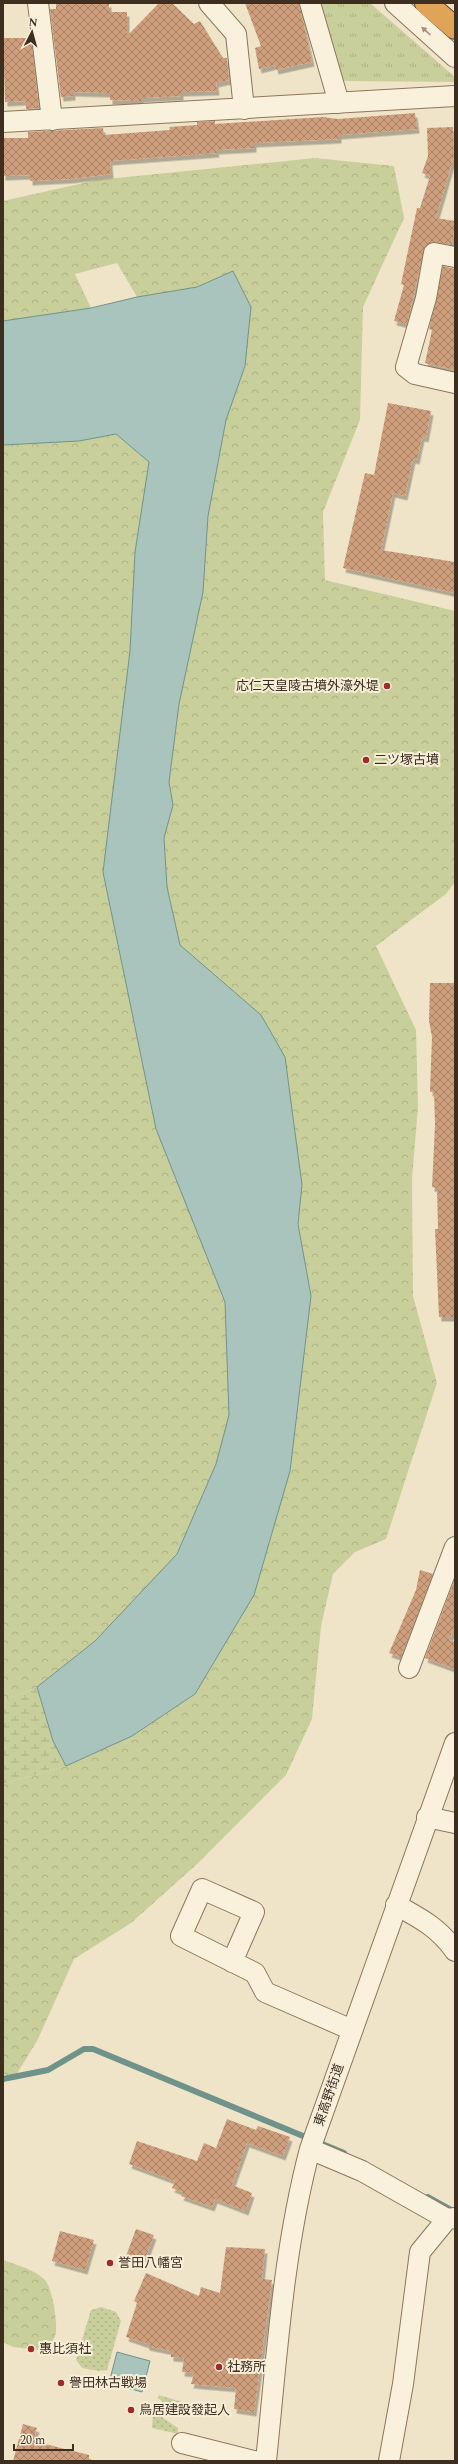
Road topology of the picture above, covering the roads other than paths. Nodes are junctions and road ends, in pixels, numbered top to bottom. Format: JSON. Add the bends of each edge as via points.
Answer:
{"nodes":[{"id":1,"x":38,"y":3,"type":"edge"},
{"id":2,"x":209,"y":3,"type":"edge"},
{"id":3,"x":310,"y":3,"type":"edge"},
{"id":4,"x":395,"y":3,"type":"edge"},
{"id":5,"x":426,"y":3,"type":"edge"},
{"id":6,"x":455,"y":28,"type":"edge"},
{"id":7,"x":455,"y":57,"type":"edge"},
{"id":8,"x":455,"y":96,"type":"edge"},
{"id":9,"x":339,"y":103,"type":"junction"},
{"id":10,"x":244,"y":109,"type":"junction"},
{"id":11,"x":52,"y":120,"type":"junction"},
{"id":12,"x":3,"y":122,"type":"edge"},
{"id":13,"x":455,"y":257,"type":"edge"},
{"id":14,"x":455,"y":383,"type":"edge"},
{"id":15,"x":455,"y":1547,"type":"edge"},
{"id":16,"x":410,"y":1668,"type":"dead end"},
{"id":17,"x":455,"y":1743,"type":"edge"},
{"id":18,"x":427,"y":1817,"type":"junction"},
{"id":19,"x":455,"y":1823,"type":"edge"},
{"id":20,"x":396,"y":1905,"type":"junction"},
{"id":21,"x":455,"y":1951,"type":"edge"},
{"id":22,"x":232,"y":1962,"type":"dead end"},
{"id":23,"x":352,"y":2030,"type":"junction"},
{"id":24,"x":312,"y":2142,"type":"junction"},
{"id":25,"x":451,"y":2219,"type":"edge"},
{"id":26,"x":182,"y":2443,"type":"dead end"},
{"id":27,"x":254,"y":2461,"type":"edge"},
{"id":28,"x":266,"y":2461,"type":"edge"},
{"id":29,"x":388,"y":2461,"type":"edge"}],
"edges":[{"from":1,"to":11,"type":"street"},
{"from":2,"to":10,"type":"street","via":[[236,34]]},
{"from":3,"to":9,"type":"street"},
{"from":7,"to":4,"type":"street","one_way":true},
{"from":5,"to":6,"type":"highway"},
{"from":8,"to":9,"type":"street"},
{"from":9,"to":10,"type":"street"},
{"from":10,"to":11,"type":"street"},
{"from":11,"to":12,"type":"street"},
{"from":13,"to":14,"type":"street","via":[[434,253],[426,298],[406,367],[415,374]]},
{"from":15,"to":16,"type":"street"},
{"from":17,"to":18,"type":"street","name":"東高野街道"},
{"from":18,"to":19,"type":"street"},
{"from":18,"to":20,"type":"street","name":"東高野街道"},
{"from":20,"to":21,"type":"street","via":[[428,1922],[443,1934]]},
{"from":20,"to":23,"type":"street","name":"東高野街道"},
{"from":22,"to":23,"type":"street","via":[[255,1973],[265,1992]]},
{"from":23,"to":24,"type":"street","name":"東高野街道"},
{"from":24,"to":25,"type":"street"},
{"from":24,"to":28,"type":"street","name":"東高野街道","via":[[289,2244]]},
{"from":25,"to":29,"type":"street","via":[[420,2252],[403,2384]]},
{"from":26,"to":27,"type":"street"}]}
